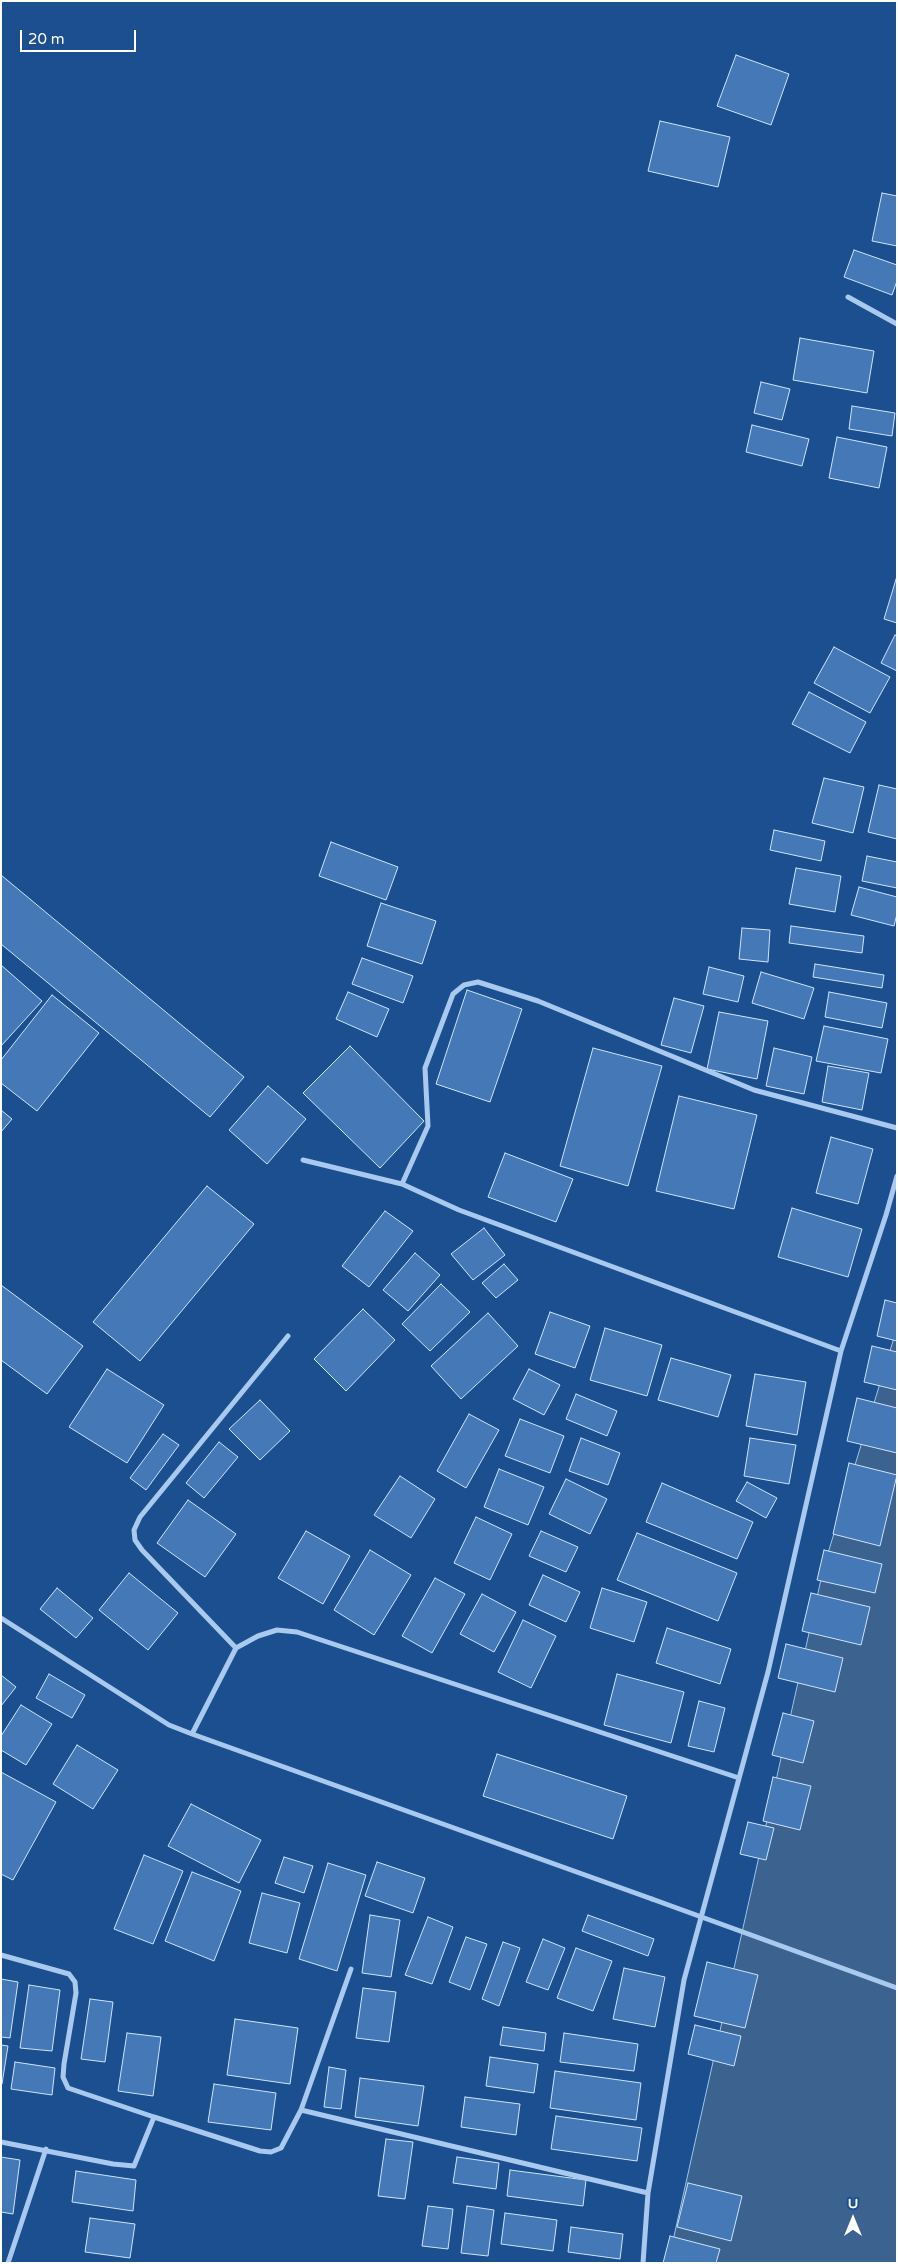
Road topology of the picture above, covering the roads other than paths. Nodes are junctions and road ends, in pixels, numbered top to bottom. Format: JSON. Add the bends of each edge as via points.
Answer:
{"nodes":[{"id":1,"x":848,"y":297,"type":"dead end"},
{"id":2,"x":897,"y":324,"type":"edge"},
{"id":3,"x":897,"y":1128,"type":"edge"},
{"id":4,"x":303,"y":1160,"type":"dead end"},
{"id":5,"x":897,"y":1176,"type":"edge"},
{"id":6,"x":402,"y":1184,"type":"junction"},
{"id":7,"x":288,"y":1336,"type":"dead end"},
{"id":8,"x":841,"y":1351,"type":"junction"},
{"id":9,"x":1,"y":1618,"type":"edge"},
{"id":10,"x":236,"y":1648,"type":"junction"},
{"id":11,"x":192,"y":1734,"type":"junction"},
{"id":12,"x":739,"y":1778,"type":"junction"},
{"id":13,"x":1,"y":1955,"type":"edge"},
{"id":14,"x":351,"y":1969,"type":"dead end"},
{"id":15,"x":897,"y":1988,"type":"edge"},
{"id":16,"x":301,"y":2110,"type":"junction"},
{"id":17,"x":154,"y":2117,"type":"junction"},
{"id":18,"x":1,"y":2142,"type":"edge"},
{"id":19,"x":46,"y":2150,"type":"junction"},
{"id":20,"x":648,"y":2193,"type":"junction"},
{"id":21,"x":8,"y":2263,"type":"edge"},
{"id":22,"x":643,"y":2263,"type":"edge"}],
"edges":[{"from":1,"to":2,"type":"street"},
{"from":3,"to":6,"type":"street","via":[[754,1090],[538,1001],[478,982],[464,985],[453,994],[425,1068],[428,1126]]},
{"from":4,"to":6,"type":"street"},
{"from":5,"to":8,"type":"street"},
{"from":6,"to":8,"type":"street","via":[[459,1210]]},
{"from":7,"to":10,"type":"street","via":[[140,1517],[134,1530],[135,1540],[142,1550]]},
{"from":8,"to":12,"type":"street","via":[[768,1672]]},
{"from":9,"to":11,"type":"street","via":[[169,1725]]},
{"from":10,"to":11,"type":"street"},
{"from":10,"to":12,"type":"street","via":[[277,1630],[297,1632]]},
{"from":11,"to":15,"type":"street","bridge":true},
{"from":12,"to":20,"type":"street","via":[[684,1980]]},
{"from":13,"to":17,"type":"street","via":[[69,1974],[75,1982],[63,2077],[68,2088]]},
{"from":14,"to":16,"type":"street"},
{"from":16,"to":17,"type":"street","via":[[281,2148],[271,2152]]},
{"from":16,"to":20,"type":"street"},
{"from":17,"to":19,"type":"street","via":[[134,2166]]},
{"from":18,"to":19,"type":"street"},
{"from":19,"to":21,"type":"street"},
{"from":20,"to":22,"type":"street"}]}
